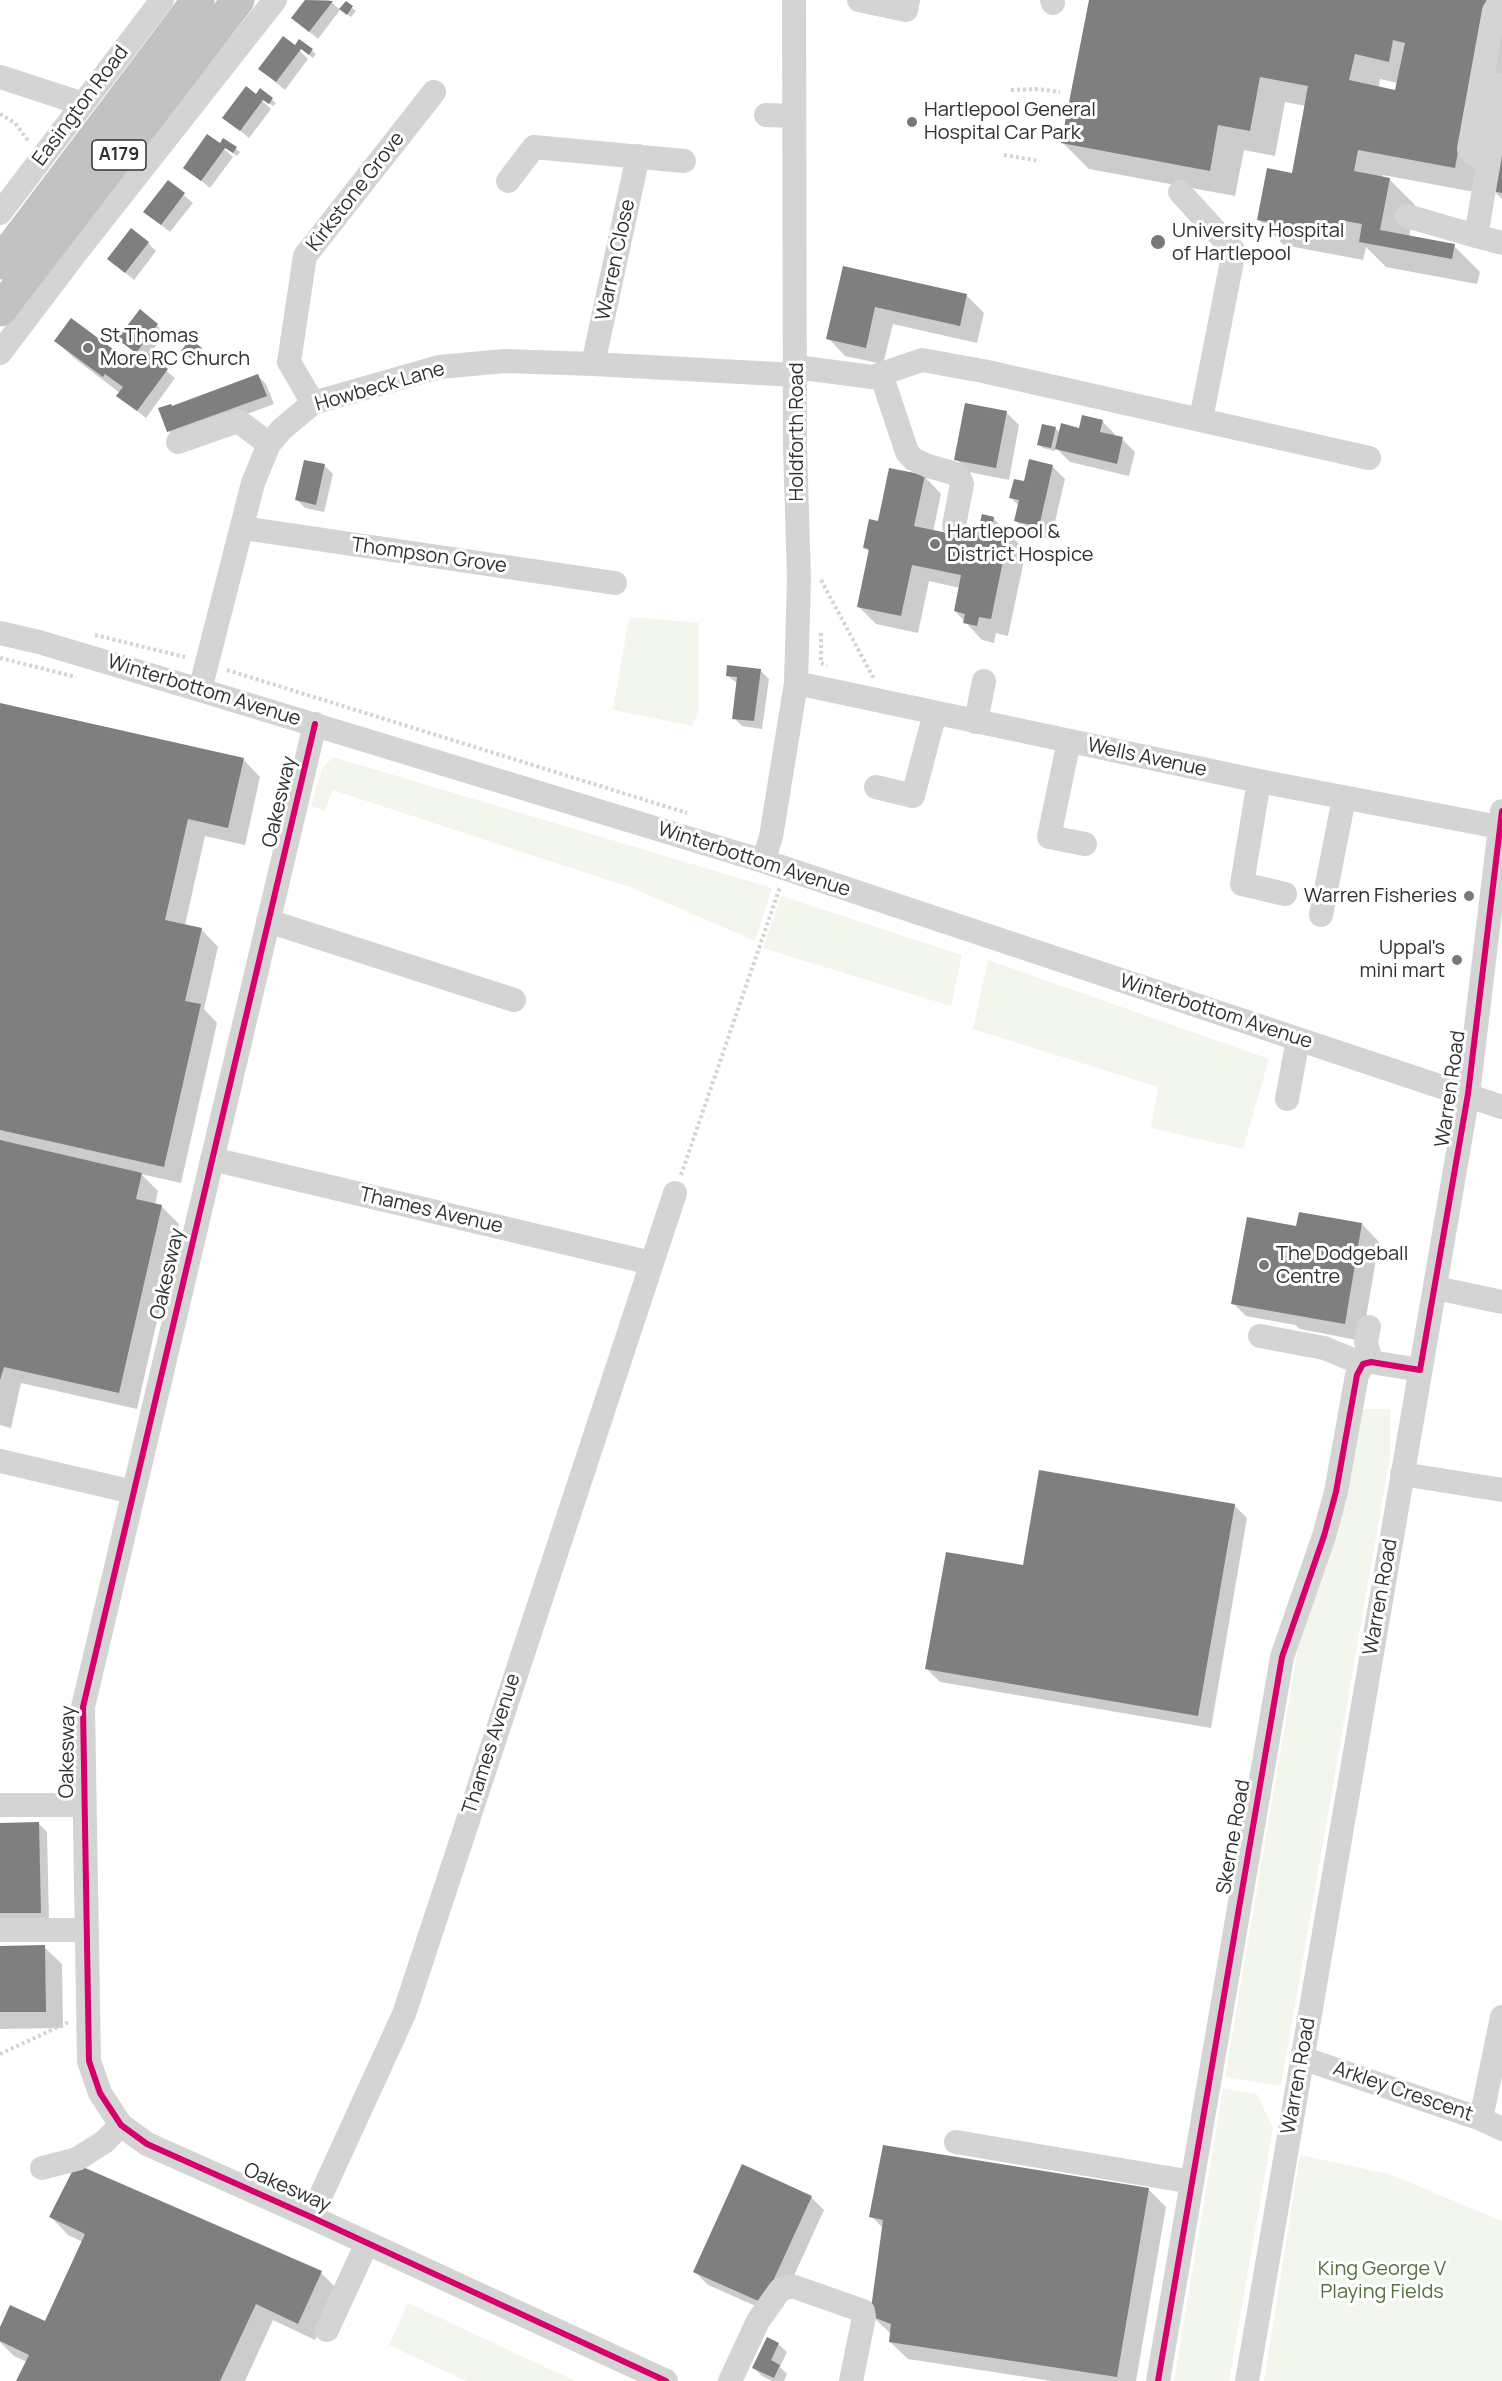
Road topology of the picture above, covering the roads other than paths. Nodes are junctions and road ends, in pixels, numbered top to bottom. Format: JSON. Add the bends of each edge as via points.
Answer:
{"nodes":[{"id":1,"x":162,"y":0,"type":"edge"},
{"id":2,"x":198,"y":0,"type":"edge"},
{"id":3,"x":238,"y":0,"type":"edge"},
{"id":4,"x":275,"y":0,"type":"edge"},
{"id":5,"x":794,"y":0,"type":"edge"},
{"id":6,"x":860,"y":0,"type":"edge"},
{"id":7,"x":908,"y":0,"type":"edge"},
{"id":8,"x":1502,"y":5,"type":"edge"},
{"id":9,"x":0,"y":77,"type":"edge"},
{"id":10,"x":1502,"y":85,"type":"edge"},
{"id":11,"x":435,"y":92,"type":"dead end"},
{"id":12,"x":76,"y":112,"type":"junction"},
{"id":13,"x":766,"y":115,"type":"dead end"},
{"id":14,"x":794,"y":116,"type":"junction"},
{"id":15,"x":639,"y":156,"type":"junction"},
{"id":16,"x":684,"y":161,"type":"dead end"},
{"id":17,"x":1487,"y":164,"type":"junction"},
{"id":18,"x":508,"y":181,"type":"dead end"},
{"id":19,"x":1180,"y":192,"type":"dead end"},
{"id":20,"x":0,"y":213,"type":"edge"},
{"id":21,"x":1407,"y":216,"type":"dead end"},
{"id":22,"x":1476,"y":236,"type":"junction"},
{"id":23,"x":1502,"y":243,"type":"edge"},
{"id":24,"x":0,"y":263,"type":"edge"},
{"id":25,"x":0,"y":310,"type":"edge"},
{"id":26,"x":0,"y":352,"type":"edge"},
{"id":27,"x":593,"y":364,"type":"junction"},
{"id":28,"x":796,"y":371,"type":"junction"},
{"id":29,"x":881,"y":374,"type":"junction"},
{"id":30,"x":313,"y":403,"type":"junction"},
{"id":31,"x":1201,"y":419,"type":"junction"},
{"id":32,"x":178,"y":442,"type":"dead end"},
{"id":33,"x":269,"y":444,"type":"junction"},
{"id":34,"x":1369,"y":458,"type":"dead end"},
{"id":35,"x":954,"y":526,"type":"dead end"},
{"id":36,"x":243,"y":528,"type":"junction"},
{"id":37,"x":615,"y":583,"type":"dead end"},
{"id":38,"x":0,"y":633,"type":"edge"},
{"id":39,"x":984,"y":681,"type":"dead end"},
{"id":40,"x":796,"y":683,"type":"junction"},
{"id":41,"x":200,"y":690,"type":"junction"},
{"id":42,"x":935,"y":713,"type":"junction"},
{"id":43,"x":976,"y":722,"type":"junction"},
{"id":44,"x":315,"y":724,"type":"junction"},
{"id":45,"x":1069,"y":741,"type":"junction"},
{"id":46,"x":1259,"y":781,"type":"junction"},
{"id":47,"x":876,"y":787,"type":"dead end"},
{"id":48,"x":1344,"y":798,"type":"junction"},
{"id":49,"x":1501,"y":819,"type":"edge"},
{"id":50,"x":1085,"y":844,"type":"dead end"},
{"id":51,"x":764,"y":861,"type":"junction"},
{"id":52,"x":1285,"y":894,"type":"dead end"},
{"id":53,"x":1321,"y":915,"type":"dead end"},
{"id":54,"x":268,"y":921,"type":"junction"},
{"id":55,"x":1492,"y":974,"type":"edge"},
{"id":56,"x":514,"y":1000,"type":"dead end"},
{"id":57,"x":1298,"y":1039,"type":"junction"},
{"id":58,"x":1468,"y":1094,"type":"junction"},
{"id":59,"x":1287,"y":1099,"type":"dead end"},
{"id":60,"x":1502,"y":1107,"type":"edge"},
{"id":61,"x":212,"y":1159,"type":"junction"},
{"id":62,"x":675,"y":1193,"type":"road end"},
{"id":63,"x":651,"y":1263,"type":"junction"},
{"id":64,"x":1436,"y":1288,"type":"junction"},
{"id":65,"x":1502,"y":1302,"type":"edge"},
{"id":66,"x":1369,"y":1327,"type":"dead end"},
{"id":67,"x":1260,"y":1336,"type":"dead end"},
{"id":68,"x":1367,"y":1363,"type":"junction"},
{"id":69,"x":1420,"y":1370,"type":"junction"},
{"id":70,"x":0,"y":1461,"type":"edge"},
{"id":71,"x":1402,"y":1474,"type":"junction"},
{"id":72,"x":1502,"y":1491,"type":"edge"},
{"id":73,"x":133,"y":1492,"type":"junction"},
{"id":74,"x":0,"y":1805,"type":"edge"},
{"id":75,"x":83,"y":1805,"type":"junction"},
{"id":76,"x":0,"y":1930,"type":"edge"},
{"id":77,"x":87,"y":1930,"type":"junction"},
{"id":78,"x":1502,"y":2017,"type":"edge"},
{"id":79,"x":1302,"y":2058,"type":"junction"},
{"id":80,"x":1491,"y":2124,"type":"edge"},
{"id":81,"x":121,"y":2125,"type":"junction"},
{"id":82,"x":956,"y":2142,"type":"dead end"},
{"id":83,"x":42,"y":2168,"type":"dead end"},
{"id":84,"x":1192,"y":2182,"type":"junction"},
{"id":85,"x":311,"y":2217,"type":"junction"},
{"id":86,"x":367,"y":2243,"type":"junction"},
{"id":87,"x":327,"y":2330,"type":"dead end"},
{"id":88,"x":666,"y":2381,"type":"edge"},
{"id":89,"x":730,"y":2381,"type":"edge"},
{"id":90,"x":851,"y":2381,"type":"edge"},
{"id":91,"x":1158,"y":2381,"type":"edge"},
{"id":92,"x":1247,"y":2381,"type":"edge"}],
"edges":[{"from":1,"to":12,"type":"street","name":"Easington Road"},
{"from":2,"to":24,"type":"highway","name":"Easington Road","number":"A179"},
{"from":3,"to":25,"type":"highway","number":"A179"},
{"from":4,"to":26,"type":"street"},
{"from":5,"to":14,"type":"street","name":"Holdforth Road"},
{"from":6,"to":7,"type":"street","via":[[906,10]]},
{"from":8,"to":17,"type":"street","via":[[1494,11],[1469,148]]},
{"from":9,"to":12,"type":"street","via":[[74,101]]},
{"from":10,"to":17,"type":"street"},
{"from":11,"to":30,"type":"street","name":"Kirkstone Grove","via":[[305,256],[289,362]]},
{"from":12,"to":20,"type":"street","name":"Easington Road"},
{"from":13,"to":14,"type":"street"},
{"from":14,"to":28,"type":"street","name":"Holdforth Road"},
{"from":15,"to":16,"type":"street"},
{"from":15,"to":18,"type":"street","via":[[534,147]]},
{"from":15,"to":27,"type":"street","name":"Warren Close"},
{"from":17,"to":22,"type":"street"},
{"from":19,"to":31,"type":"street","via":[[1234,251]]},
{"from":21,"to":22,"type":"street"},
{"from":22,"to":23,"type":"street"},
{"from":27,"to":28,"type":"street","name":"Howbeck Lane"},
{"from":27,"to":30,"type":"street","name":"Howbeck Lane","via":[[505,361],[439,367]]},
{"from":28,"to":29,"type":"street","name":"Howbeck Lane","via":[[872,377]]},
{"from":28,"to":40,"type":"street","name":"Holdforth Road"},
{"from":29,"to":31,"type":"street","name":"Howbeck Lane","via":[[922,360]]},
{"from":29,"to":35,"type":"street","via":[[907,452],[913,459],[959,477],[962,484]]},
{"from":30,"to":33,"type":"street","name":"Howbeck Lane"},
{"from":31,"to":34,"type":"street","name":"Howbeck Lane"},
{"from":32,"to":33,"type":"street","via":[[238,420]]},
{"from":33,"to":36,"type":"street","name":"Howbeck Lane"},
{"from":36,"to":37,"type":"street","name":"Thompson Grove"},
{"from":36,"to":41,"type":"street","name":"Howbeck Lane"},
{"from":38,"to":41,"type":"street","name":"Winterbottom Avenue"},
{"from":39,"to":43,"type":"street"},
{"from":40,"to":42,"type":"street","name":"Wells Avenue"},
{"from":40,"to":51,"type":"street","name":"Holdforth Road"},
{"from":41,"to":44,"type":"street","name":"Winterbottom Avenue"},
{"from":42,"to":43,"type":"street","name":"Wells Avenue"},
{"from":42,"to":47,"type":"street","via":[[913,796]]},
{"from":43,"to":45,"type":"street","name":"Wells Avenue"},
{"from":44,"to":51,"type":"street","name":"Winterbottom Avenue"},
{"from":44,"to":54,"type":"street","name":"Oakesway"},
{"from":45,"to":46,"type":"street","name":"Wells Avenue"},
{"from":45,"to":50,"type":"street","via":[[1049,837]]},
{"from":46,"to":48,"type":"street","name":"Wells Avenue"},
{"from":46,"to":52,"type":"street","via":[[1242,884]]},
{"from":48,"to":49,"type":"street","name":"Wells Avenue"},
{"from":48,"to":53,"type":"street"},
{"from":49,"to":55,"type":"street","name":"Warren Road"},
{"from":51,"to":57,"type":"street","name":"Winterbottom Avenue"},
{"from":54,"to":56,"type":"street"},
{"from":54,"to":61,"type":"street","name":"Oakesway"},
{"from":55,"to":58,"type":"street","name":"Warren Road"},
{"from":57,"to":58,"type":"street","name":"Winterbottom Avenue"},
{"from":57,"to":59,"type":"street"},
{"from":58,"to":60,"type":"street","name":"Winterbottom Avenue"},
{"from":58,"to":64,"type":"street","name":"Warren Road"},
{"from":61,"to":63,"type":"street","name":"Thames Avenue"},
{"from":61,"to":73,"type":"street","name":"Oakesway"},
{"from":62,"to":63,"type":"street","name":"Thames Avenue"},
{"from":63,"to":85,"type":"street","name":"Thames Avenue","via":[[404,2014]]},
{"from":64,"to":65,"type":"street"},
{"from":64,"to":69,"type":"street","name":"Warren Road"},
{"from":66,"to":68,"type":"street"},
{"from":67,"to":68,"type":"street","via":[[1324,1348]]},
{"from":68,"to":69,"type":"street"},
{"from":68,"to":84,"type":"street","name":"Skerne Road","via":[[1357,1375],[1330,1514],[1282,1657]]},
{"from":69,"to":71,"type":"street","name":"Warren Road"},
{"from":70,"to":73,"type":"street"},
{"from":71,"to":72,"type":"street"},
{"from":71,"to":79,"type":"street","name":"Warren Road"},
{"from":73,"to":75,"type":"street","name":"Oakesway","via":[[83,1707]]},
{"from":74,"to":75,"type":"street"},
{"from":75,"to":77,"type":"street","name":"Oakesway"},
{"from":76,"to":77,"type":"street"},
{"from":77,"to":81,"type":"street","name":"Oakesway","via":[[89,2061],[100,2093]]},
{"from":78,"to":80,"type":"street"},
{"from":79,"to":80,"type":"street","name":"Arkley Crescent"},
{"from":79,"to":92,"type":"street","name":"Warren Road"},
{"from":81,"to":83,"type":"street","via":[[78,2159]]},
{"from":81,"to":85,"type":"street","name":"Oakesway","via":[[147,2144]]},
{"from":82,"to":84,"type":"street"},
{"from":84,"to":91,"type":"street","name":"Skerne Road"},
{"from":85,"to":86,"type":"street","name":"Oakesway"},
{"from":86,"to":87,"type":"street"},
{"from":86,"to":88,"type":"street","name":"Oakesway"},
{"from":89,"to":90,"type":"street","via":[[758,2321],[780,2290],[792,2286],[862,2311]]}]}
